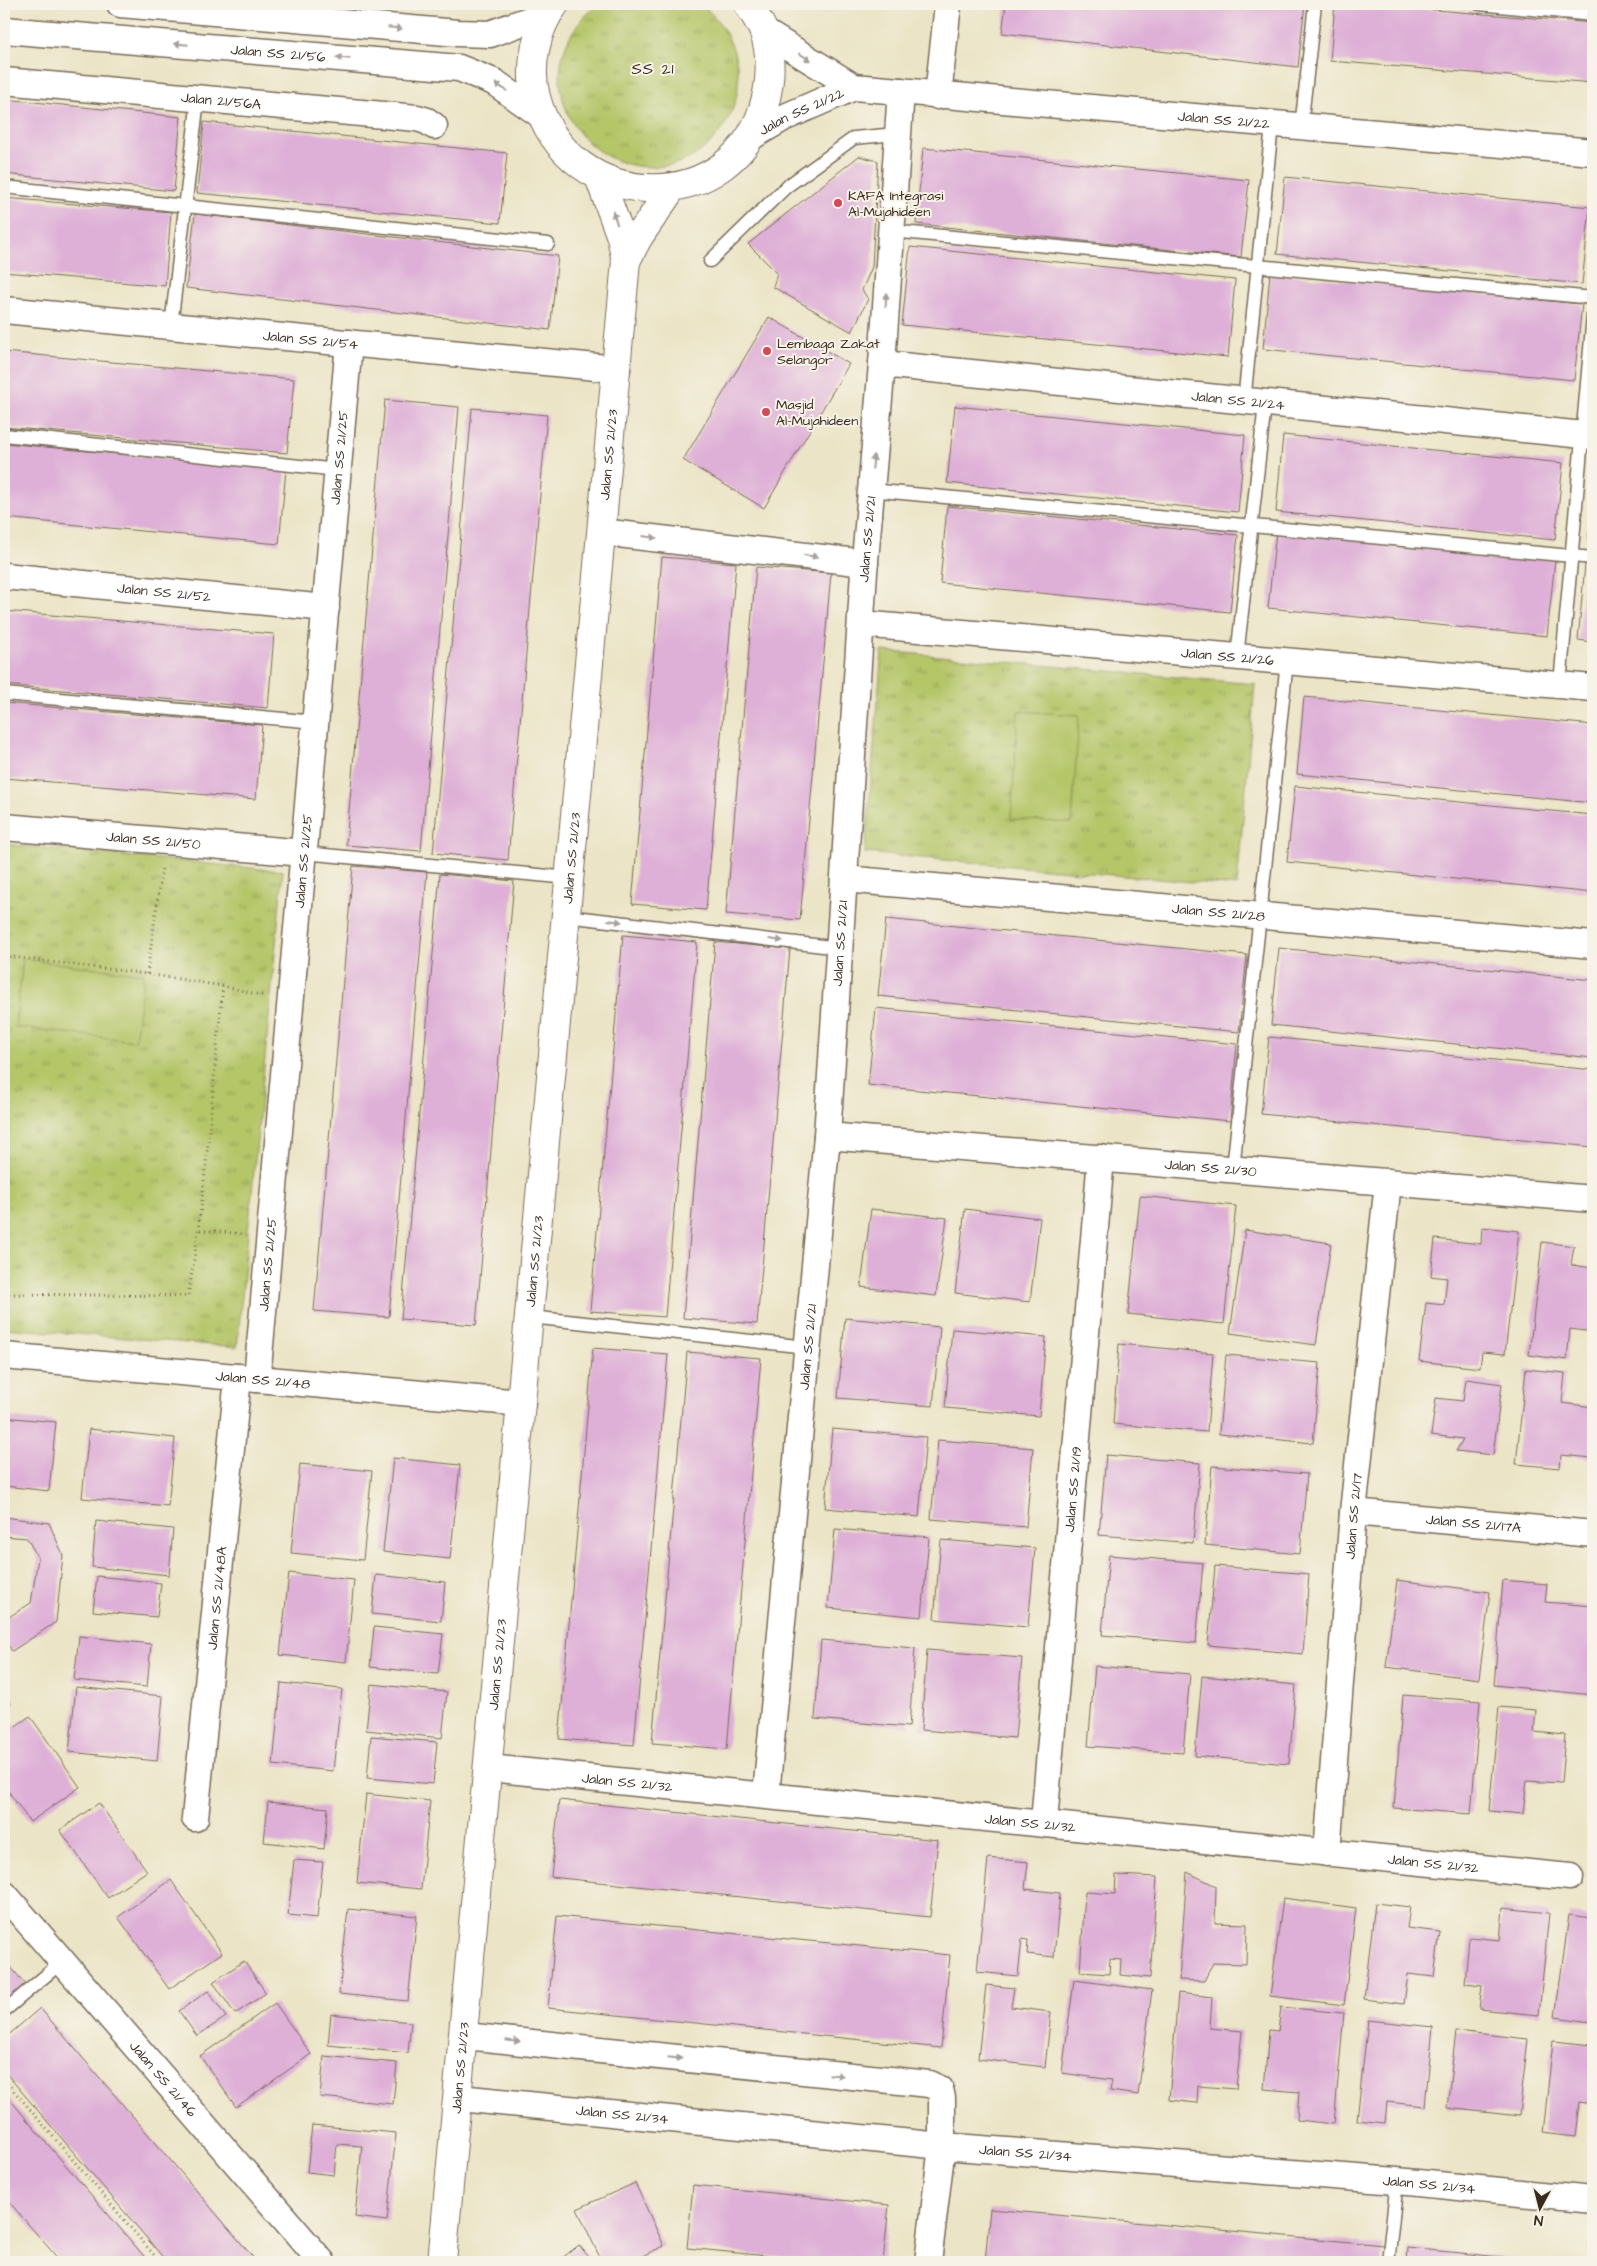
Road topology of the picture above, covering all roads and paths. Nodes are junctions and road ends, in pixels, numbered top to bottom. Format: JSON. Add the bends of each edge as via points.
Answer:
{"nodes":[{"id":1,"x":120,"y":4,"type":"edge"},
{"id":2,"x":748,"y":4,"type":"edge"},
{"id":3,"x":948,"y":4,"type":"edge"},
{"id":4,"x":1315,"y":4,"type":"edge"},
{"id":5,"x":1480,"y":4,"type":"edge"},
{"id":6,"x":551,"y":8,"type":"edge"},
{"id":7,"x":1593,"y":15,"type":"edge"},
{"id":8,"x":4,"y":30,"type":"edge"},
{"id":9,"x":763,"y":31,"type":"junction"},
{"id":10,"x":4,"y":81,"type":"edge"},
{"id":11,"x":854,"y":87,"type":"junction"},
{"id":12,"x":901,"y":91,"type":"junction"},
{"id":13,"x":938,"y":96,"type":"junction"},
{"id":14,"x":198,"y":99,"type":"junction"},
{"id":15,"x":541,"y":115,"type":"junction"},
{"id":16,"x":1272,"y":125,"type":"junction"},
{"id":17,"x":434,"y":126,"type":"dead end"},
{"id":18,"x":1302,"y":127,"type":"junction"},
{"id":19,"x":896,"y":134,"type":"junction"},
{"id":20,"x":749,"y":138,"type":"junction"},
{"id":21,"x":1593,"y":152,"type":"edge"},
{"id":22,"x":599,"y":177,"type":"junction"},
{"id":23,"x":4,"y":187,"type":"edge"},
{"id":24,"x":672,"y":188,"type":"junction"},
{"id":25,"x":185,"y":207,"type":"junction"},
{"id":26,"x":891,"y":231,"type":"junction"},
{"id":27,"x":548,"y":244,"type":"dead end"},
{"id":28,"x":626,"y":261,"type":"junction"},
{"id":29,"x":710,"y":261,"type":"dead end"},
{"id":30,"x":1258,"y":266,"type":"junction"},
{"id":31,"x":1593,"y":298,"type":"edge"},
{"id":32,"x":4,"y":310,"type":"edge"},
{"id":33,"x":1593,"y":316,"type":"edge"},
{"id":34,"x":171,"y":326,"type":"junction"},
{"id":35,"x":350,"y":343,"type":"junction"},
{"id":36,"x":882,"y":364,"type":"junction"},
{"id":37,"x":616,"y":369,"type":"junction"},
{"id":38,"x":1254,"y":403,"type":"junction"},
{"id":39,"x":4,"y":435,"type":"edge"},
{"id":40,"x":1588,"y":436,"type":"edge"},
{"id":41,"x":338,"y":470,"type":"junction"},
{"id":42,"x":870,"y":490,"type":"junction"},
{"id":43,"x":1251,"y":526,"type":"junction"},
{"id":44,"x":601,"y":532,"type":"junction"},
{"id":45,"x":1571,"y":556,"type":"junction"},
{"id":46,"x":1593,"y":558,"type":"edge"},
{"id":47,"x":865,"y":563,"type":"junction"},
{"id":48,"x":4,"y":576,"type":"edge"},
{"id":49,"x":326,"y":608,"type":"junction"},
{"id":50,"x":861,"y":624,"type":"junction"},
{"id":51,"x":1237,"y":657,"type":"junction"},
{"id":52,"x":1287,"y":661,"type":"junction"},
{"id":53,"x":1560,"y":684,"type":"junction"},
{"id":54,"x":1593,"y":688,"type":"edge"},
{"id":55,"x":4,"y":694,"type":"edge"},
{"id":56,"x":316,"y":722,"type":"junction"},
{"id":57,"x":4,"y":827,"type":"edge"},
{"id":58,"x":165,"y":841,"type":"junction"},
{"id":59,"x":304,"y":853,"type":"junction"},
{"id":60,"x":570,"y":878,"type":"junction"},
{"id":61,"x":844,"y":879,"type":"junction"},
{"id":62,"x":566,"y":916,"type":"junction"},
{"id":63,"x":1260,"y":916,"type":"junction"},
{"id":64,"x":1593,"y":945,"type":"edge"},
{"id":65,"x":840,"y":948,"type":"junction"},
{"id":66,"x":4,"y":956,"type":"edge"},
{"id":67,"x":147,"y":974,"type":"junction"},
{"id":68,"x":223,"y":986,"type":"junction"},
{"id":69,"x":291,"y":1001,"type":"junction"},
{"id":70,"x":828,"y":1136,"type":"junction"},
{"id":71,"x":1101,"y":1158,"type":"junction"},
{"id":72,"x":1233,"y":1169,"type":"junction"},
{"id":73,"x":1388,"y":1182,"type":"junction"},
{"id":74,"x":1593,"y":1199,"type":"edge"},
{"id":75,"x":200,"y":1230,"type":"junction"},
{"id":76,"x":269,"y":1237,"type":"junction"},
{"id":77,"x":4,"y":1294,"type":"edge"},
{"id":78,"x":530,"y":1318,"type":"junction"},
{"id":79,"x":807,"y":1347,"type":"junction"},
{"id":80,"x":4,"y":1356,"type":"edge"},
{"id":81,"x":248,"y":1378,"type":"junction"},
{"id":82,"x":522,"y":1403,"type":"junction"},
{"id":83,"x":1353,"y":1512,"type":"junction"},
{"id":84,"x":1593,"y":1534,"type":"edge"},
{"id":85,"x":489,"y":1768,"type":"junction"},
{"id":86,"x":766,"y":1795,"type":"junction"},
{"id":87,"x":195,"y":1818,"type":"dead end"},
{"id":88,"x":1044,"y":1822,"type":"junction"},
{"id":89,"x":1327,"y":1852,"type":"junction"},
{"id":90,"x":1570,"y":1877,"type":"dead end"},
{"id":91,"x":4,"y":1894,"type":"edge"},
{"id":92,"x":63,"y":1961,"type":"junction"},
{"id":93,"x":4,"y":2011,"type":"edge"},
{"id":94,"x":464,"y":2036,"type":"junction"},
{"id":95,"x":4,"y":2079,"type":"edge"},
{"id":96,"x":459,"y":2098,"type":"junction"},
{"id":97,"x":942,"y":2146,"type":"junction"},
{"id":98,"x":1397,"y":2181,"type":"junction"},
{"id":99,"x":1593,"y":2200,"type":"edge"},
{"id":100,"x":160,"y":2262,"type":"edge"},
{"id":101,"x":322,"y":2262,"type":"edge"},
{"id":102,"x":442,"y":2262,"type":"edge"},
{"id":103,"x":928,"y":2262,"type":"edge"},
{"id":104,"x":1388,"y":2262,"type":"edge"}],
"edges":[{"from":1,"to":6,"type":"street","one_way":true,"via":[[458,34],[490,34]]},
{"from":2,"to":9,"type":"street"},
{"from":3,"to":13,"type":"street"},
{"from":4,"to":18,"type":"lane"},
{"from":5,"to":7,"type":"lane"},
{"from":6,"to":15,"type":"street","via":[[535,48],[533,87]]},
{"from":15,"to":8,"type":"street","name":"Jalan SS 21/56","one_way":true,"via":[[494,82],[459,68]]},
{"from":9,"to":11,"type":"street","name":"Jalan SS 21/22","one_way":true},
{"from":9,"to":20,"type":"street","via":[[770,58],[769,85],[763,111]]},
{"from":10,"to":14,"type":"street","name":"Jalan 21/56A"},
{"from":11,"to":12,"type":"street","name":"Jalan SS 21/22"},
{"from":11,"to":20,"type":"street","name":"Jalan SS 21/22","via":[[783,118]]},
{"from":12,"to":13,"type":"street","name":"Jalan SS 21/22"},
{"from":12,"to":19,"type":"street","name":"Jalan SS 21/21"},
{"from":13,"to":16,"type":"street","name":"Jalan SS 21/22"},
{"from":14,"to":17,"type":"street","name":"Jalan 21/56A","via":[[417,118]]},
{"from":14,"to":25,"type":"lane"},
{"from":15,"to":22,"type":"street","via":[[555,140],[574,161]]},
{"from":16,"to":18,"type":"street","name":"Jalan SS 21/22"},
{"from":16,"to":30,"type":"lane"},
{"from":18,"to":21,"type":"street","name":"Jalan SS 21/22"},
{"from":19,"to":26,"type":"street","name":"Jalan SS 21/21"},
{"from":19,"to":29,"type":"lane","via":[[854,138],[786,187]]},
{"from":20,"to":24,"type":"street","via":[[728,162],[702,178]]},
{"from":22,"to":24,"type":"street","via":[[647,190]]},
{"from":28,"to":22,"type":"street","name":"Jalan SS 21/23","one_way":true,"via":[[622,237]]},
{"from":23,"to":25,"type":"lane"},
{"from":24,"to":28,"type":"street","name":"Jalan SS 21/23"},
{"from":25,"to":27,"type":"lane"},
{"from":25,"to":34,"type":"lane"},
{"from":26,"to":30,"type":"lane"},
{"from":36,"to":26,"type":"street","name":"Jalan SS 21/21","one_way":true},
{"from":28,"to":37,"type":"street","name":"Jalan SS 21/23"},
{"from":30,"to":31,"type":"lane"},
{"from":30,"to":38,"type":"lane"},
{"from":32,"to":34,"type":"street","name":"Jalan SS 21/54"},
{"from":33,"to":40,"type":"lane"},
{"from":34,"to":35,"type":"street","name":"Jalan SS 21/54"},
{"from":35,"to":37,"type":"street","name":"Jalan SS 21/54"},
{"from":35,"to":41,"type":"street","name":"Jalan SS 21/25"},
{"from":36,"to":38,"type":"street","name":"Jalan SS 21/24"},
{"from":42,"to":36,"type":"street","name":"Jalan SS 21/21","one_way":true},
{"from":37,"to":44,"type":"street","name":"Jalan SS 21/23"},
{"from":38,"to":40,"type":"street","name":"Jalan SS 21/24"},
{"from":38,"to":43,"type":"lane"},
{"from":39,"to":41,"type":"lane"},
{"from":40,"to":45,"type":"lane"},
{"from":41,"to":49,"type":"street","name":"Jalan SS 21/25"},
{"from":42,"to":43,"type":"lane"},
{"from":42,"to":47,"type":"street","name":"Jalan SS 21/21"},
{"from":43,"to":45,"type":"lane"},
{"from":43,"to":51,"type":"lane"},
{"from":44,"to":47,"type":"street","one_way":true},
{"from":44,"to":60,"type":"street","name":"Jalan SS 21/23"},
{"from":45,"to":46,"type":"lane"},
{"from":45,"to":53,"type":"lane"},
{"from":47,"to":50,"type":"street","name":"Jalan SS 21/21"},
{"from":48,"to":49,"type":"street","name":"Jalan SS 21/52"},
{"from":49,"to":56,"type":"street","name":"Jalan SS 21/25"},
{"from":50,"to":51,"type":"street","name":"Jalan SS 21/26"},
{"from":50,"to":61,"type":"street","name":"Jalan SS 21/21"},
{"from":51,"to":52,"type":"street","name":"Jalan SS 21/26"},
{"from":52,"to":53,"type":"street","name":"Jalan SS 21/26"},
{"from":52,"to":63,"type":"lane"},
{"from":53,"to":54,"type":"street","name":"Jalan SS 21/26"},
{"from":55,"to":56,"type":"lane"},
{"from":56,"to":59,"type":"street","name":"Jalan SS 21/25"},
{"from":57,"to":58,"type":"street","name":"Jalan SS 21/50"},
{"from":58,"to":59,"type":"street","name":"Jalan SS 21/50"},
{"from":58,"to":67,"type":"path"},
{"from":59,"to":60,"type":"lane"},
{"from":59,"to":69,"type":"street","name":"Jalan SS 21/25"},
{"from":60,"to":62,"type":"street","name":"Jalan SS 21/23"},
{"from":61,"to":63,"type":"street","name":"Jalan SS 21/28"},
{"from":61,"to":65,"type":"street","name":"Jalan SS 21/21"},
{"from":62,"to":65,"type":"lane","one_way":true},
{"from":62,"to":78,"type":"street","name":"Jalan SS 21/23"},
{"from":63,"to":64,"type":"street","name":"Jalan SS 21/28"},
{"from":63,"to":72,"type":"lane"},
{"from":65,"to":70,"type":"street","name":"Jalan SS 21/21"},
{"from":66,"to":67,"type":"path"},
{"from":67,"to":68,"type":"path"},
{"from":68,"to":69,"type":"path"},
{"from":68,"to":75,"type":"path"},
{"from":69,"to":76,"type":"street","name":"Jalan SS 21/25"},
{"from":70,"to":71,"type":"street","name":"Jalan SS 21/30"},
{"from":70,"to":79,"type":"street","name":"Jalan SS 21/21"},
{"from":71,"to":72,"type":"street","name":"Jalan SS 21/30"},
{"from":71,"to":88,"type":"street","name":"Jalan SS 21/19"},
{"from":72,"to":73,"type":"street","name":"Jalan SS 21/30"},
{"from":73,"to":74,"type":"street","name":"Jalan SS 21/30"},
{"from":73,"to":83,"type":"street","name":"Jalan SS 21/17"},
{"from":75,"to":76,"type":"path"},
{"from":75,"to":77,"type":"path","via":[[188,1296]]},
{"from":76,"to":81,"type":"street","name":"Jalan SS 21/25"},
{"from":78,"to":79,"type":"lane"},
{"from":78,"to":82,"type":"street","name":"Jalan SS 21/23"},
{"from":79,"to":86,"type":"street","name":"Jalan SS 21/21"},
{"from":80,"to":81,"type":"street","name":"Jalan SS 21/48"},
{"from":81,"to":82,"type":"street","name":"Jalan SS 21/48"},
{"from":81,"to":87,"type":"street","name":"Jalan SS 21/48A"},
{"from":82,"to":85,"type":"street","name":"Jalan SS 21/23"},
{"from":83,"to":84,"type":"street","name":"Jalan SS 21/17A"},
{"from":83,"to":89,"type":"street","name":"Jalan SS 21/17"},
{"from":85,"to":86,"type":"street","name":"Jalan SS 21/32"},
{"from":85,"to":94,"type":"street","name":"Jalan SS 21/23"},
{"from":86,"to":88,"type":"street","name":"Jalan SS 21/32"},
{"from":88,"to":89,"type":"street","name":"Jalan SS 21/32"},
{"from":89,"to":90,"type":"street","name":"Jalan SS 21/32"},
{"from":91,"to":92,"type":"street","name":"Jalan SS 21/46"},
{"from":92,"to":93,"type":"lane"},
{"from":92,"to":101,"type":"street","name":"Jalan SS 21/46"},
{"from":94,"to":96,"type":"street","name":"Jalan SS 21/23"},
{"from":94,"to":97,"type":"street","one_way":true,"via":[[929,2084],[940,2089],[942,2098]]},
{"from":95,"to":100,"type":"path"},
{"from":96,"to":97,"type":"street","name":"Jalan SS 21/34"},
{"from":96,"to":102,"type":"street","name":"Jalan SS 21/23"},
{"from":97,"to":98,"type":"street","name":"Jalan SS 21/34"},
{"from":97,"to":103,"type":"street"},
{"from":98,"to":99,"type":"street","name":"Jalan SS 21/34"},
{"from":98,"to":104,"type":"lane"}]}
